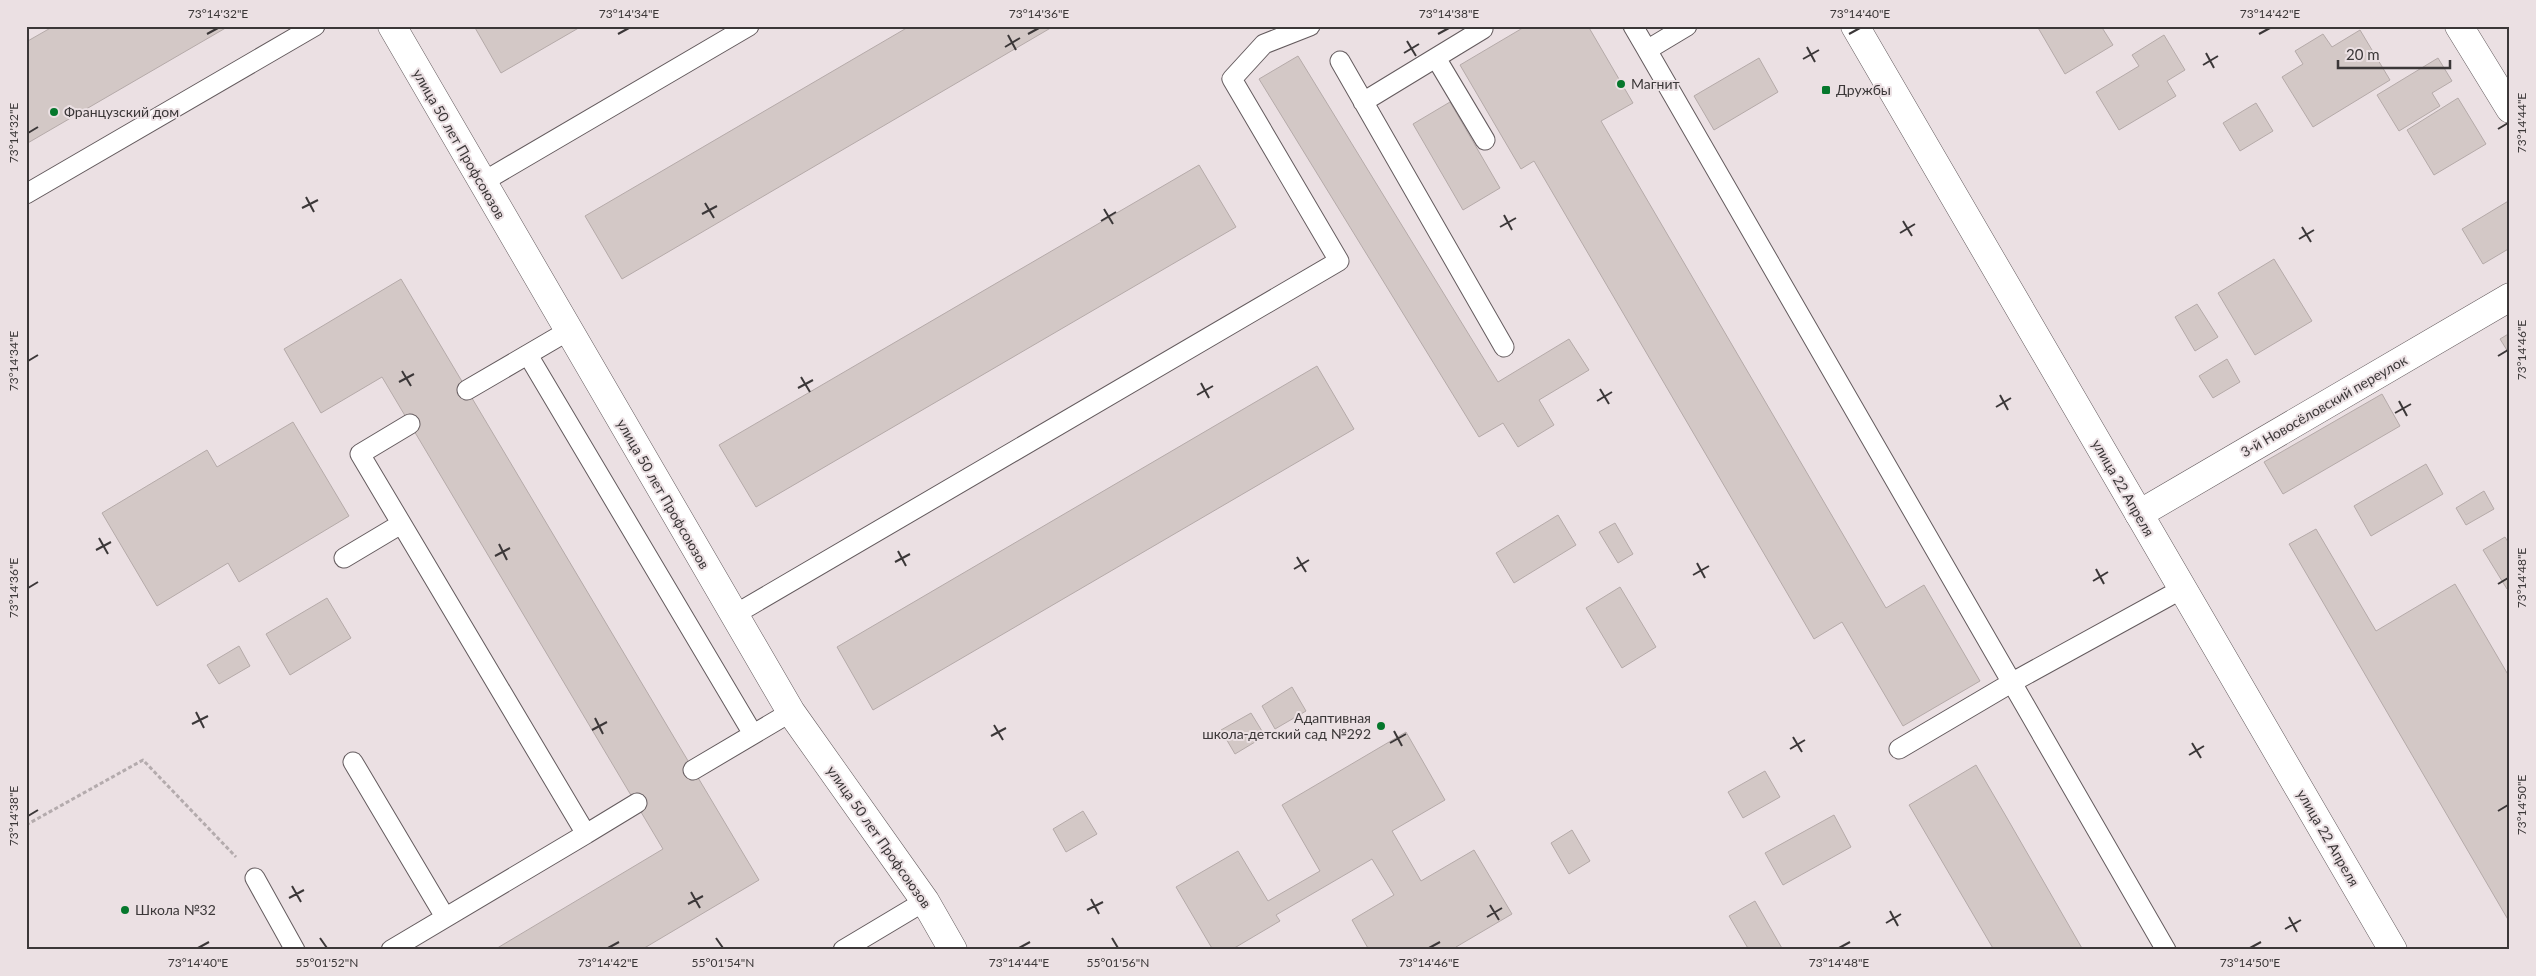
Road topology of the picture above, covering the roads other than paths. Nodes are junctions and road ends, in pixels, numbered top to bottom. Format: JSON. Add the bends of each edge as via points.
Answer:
{"nodes":[{"id":1,"x":315,"y":26,"type":"edge"},
{"id":2,"x":392,"y":26,"type":"edge"},
{"id":3,"x":749,"y":26,"type":"edge"},
{"id":4,"x":1310,"y":26,"type":"edge"},
{"id":5,"x":1633,"y":26,"type":"edge"},
{"id":6,"x":1687,"y":26,"type":"edge"},
{"id":7,"x":1855,"y":26,"type":"edge"},
{"id":8,"x":2459,"y":26,"type":"edge"},
{"id":9,"x":1482,"y":27,"type":"edge"},
{"id":10,"x":1647,"y":50,"type":"junction"},
{"id":11,"x":1436,"y":58,"type":"junction"},
{"id":12,"x":1340,"y":61,"type":"dead end"},
{"id":13,"x":1363,"y":102,"type":"junction"},
{"id":14,"x":2510,"y":109,"type":"edge"},
{"id":15,"x":1485,"y":140,"type":"dead end"},
{"id":16,"x":481,"y":182,"type":"junction"},
{"id":17,"x":26,"y":194,"type":"edge"},
{"id":18,"x":2510,"y":297,"type":"edge"},
{"id":19,"x":568,"y":331,"type":"junction"},
{"id":20,"x":1504,"y":347,"type":"dead end"},
{"id":21,"x":528,"y":355,"type":"junction"},
{"id":22,"x":467,"y":390,"type":"dead end"},
{"id":23,"x":410,"y":424,"type":"dead end"},
{"id":24,"x":2138,"y":514,"type":"junction"},
{"id":25,"x":401,"y":524,"type":"junction"},
{"id":26,"x":344,"y":558,"type":"dead end"},
{"id":27,"x":2182,"y":589,"type":"junction"},
{"id":28,"x":734,"y":615,"type":"junction"},
{"id":29,"x":2011,"y":683,"type":"junction"},
{"id":30,"x":790,"y":712,"type":"junction"},
{"id":31,"x":753,"y":734,"type":"junction"},
{"id":32,"x":1899,"y":749,"type":"dead end"},
{"id":33,"x":353,"y":762,"type":"dead end"},
{"id":34,"x":693,"y":770,"type":"dead end"},
{"id":35,"x":637,"y":804,"type":"dead end"},
{"id":36,"x":586,"y":834,"type":"junction"},
{"id":37,"x":255,"y":878,"type":"road end"},
{"id":38,"x":925,"y":901,"type":"junction"},
{"id":39,"x":445,"y":917,"type":"junction"},
{"id":40,"x":295,"y":950,"type":"edge"},
{"id":41,"x":391,"y":950,"type":"edge"},
{"id":42,"x":843,"y":950,"type":"edge"},
{"id":43,"x":954,"y":950,"type":"edge"},
{"id":44,"x":2166,"y":950,"type":"edge"},
{"id":45,"x":2393,"y":950,"type":"edge"}],
"edges":[{"from":1,"to":17,"type":"lane"},
{"from":2,"to":16,"type":"street","name":"улица 50 лет Профсоюзов"},
{"from":3,"to":16,"type":"lane"},
{"from":4,"to":28,"type":"lane","via":[[1264,44],[1232,79],[1339,261]]},
{"from":5,"to":10,"type":"lane"},
{"from":6,"to":10,"type":"lane"},
{"from":7,"to":24,"type":"street","name":"улица 22 Апреля"},
{"from":8,"to":14,"type":"street"},
{"from":9,"to":11,"type":"lane"},
{"from":10,"to":29,"type":"lane"},
{"from":11,"to":13,"type":"lane"},
{"from":11,"to":15,"type":"lane"},
{"from":12,"to":13,"type":"lane"},
{"from":13,"to":20,"type":"lane"},
{"from":16,"to":19,"type":"street","name":"улица 50 лет Профсоюзов"},
{"from":18,"to":24,"type":"street","name":"3-й Новосёловский переулок"},
{"from":19,"to":21,"type":"lane"},
{"from":19,"to":28,"type":"street","name":"улица 50 лет Профсоюзов"},
{"from":21,"to":22,"type":"lane"},
{"from":21,"to":31,"type":"lane"},
{"from":23,"to":25,"type":"lane","via":[[360,454]]},
{"from":24,"to":27,"type":"street","name":"улица 22 Апреля"},
{"from":25,"to":26,"type":"lane"},
{"from":25,"to":36,"type":"lane"},
{"from":27,"to":29,"type":"lane"},
{"from":27,"to":45,"type":"street","name":"улица 22 Апреля"},
{"from":28,"to":30,"type":"street","name":"улица 50 лет Профсоюзов"},
{"from":29,"to":32,"type":"lane"},
{"from":29,"to":44,"type":"lane"},
{"from":30,"to":31,"type":"lane"},
{"from":30,"to":38,"type":"street","name":"улица 50 лет Профсоюзов"},
{"from":31,"to":34,"type":"lane"},
{"from":33,"to":39,"type":"lane"},
{"from":35,"to":36,"type":"lane"},
{"from":36,"to":39,"type":"lane"},
{"from":37,"to":40,"type":"lane"},
{"from":38,"to":42,"type":"lane"},
{"from":38,"to":43,"type":"street","name":"улица 50 лет Профсоюзов"},
{"from":39,"to":41,"type":"lane"}]}
